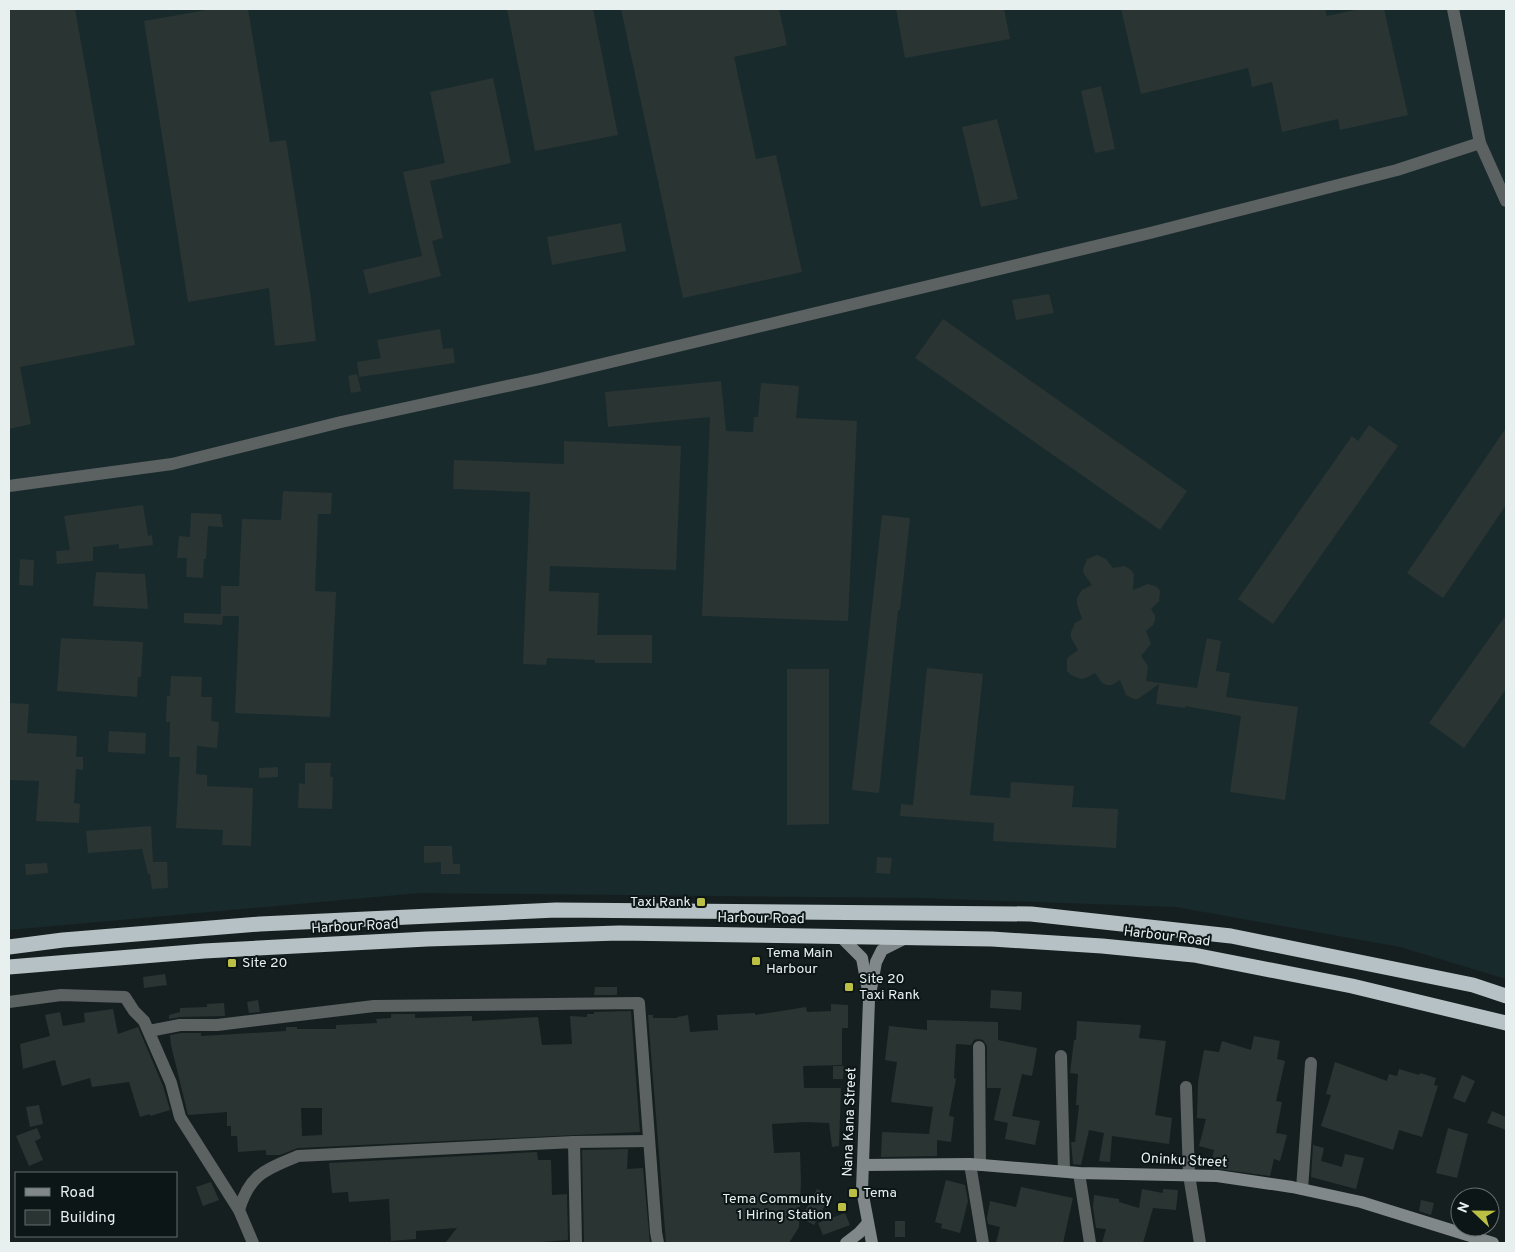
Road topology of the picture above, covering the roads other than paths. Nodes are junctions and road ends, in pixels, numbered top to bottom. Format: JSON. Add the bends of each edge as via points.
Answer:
{"nodes":[{"id":1,"x":1453,"y":9,"type":"edge"},
{"id":2,"x":1480,"y":143,"type":"junction"},
{"id":3,"x":1506,"y":201,"type":"edge"},
{"id":4,"x":9,"y":486,"type":"edge"},
{"id":5,"x":840,"y":936,"type":"junction"},
{"id":6,"x":909,"y":937,"type":"junction"},
{"id":7,"x":9,"y":948,"type":"edge"},
{"id":8,"x":9,"y":968,"type":"edge"},
{"id":9,"x":1506,"y":996,"type":"edge"},
{"id":10,"x":869,"y":1000,"type":"junction"},
{"id":11,"x":9,"y":1002,"type":"edge"},
{"id":12,"x":1506,"y":1023,"type":"edge"},
{"id":13,"x":149,"y":1031,"type":"junction"},
{"id":14,"x":979,"y":1047,"type":"dead end"},
{"id":15,"x":1061,"y":1056,"type":"dead end"},
{"id":16,"x":1311,"y":1064,"type":"dead end"},
{"id":17,"x":1186,"y":1087,"type":"dead end"},
{"id":18,"x":649,"y":1141,"type":"junction"},
{"id":19,"x":574,"y":1142,"type":"junction"},
{"id":20,"x":864,"y":1165,"type":"junction"},
{"id":21,"x":975,"y":1165,"type":"junction"},
{"id":22,"x":1064,"y":1171,"type":"junction"},
{"id":23,"x":1079,"y":1172,"type":"junction"},
{"id":24,"x":1189,"y":1175,"type":"junction"},
{"id":25,"x":1302,"y":1189,"type":"junction"},
{"id":26,"x":239,"y":1210,"type":"junction"},
{"id":27,"x":868,"y":1223,"type":"junction"},
{"id":28,"x":253,"y":1243,"type":"edge"},
{"id":29,"x":576,"y":1243,"type":"edge"},
{"id":30,"x":658,"y":1243,"type":"edge"},
{"id":31,"x":846,"y":1243,"type":"edge"},
{"id":32,"x":872,"y":1243,"type":"edge"},
{"id":33,"x":983,"y":1243,"type":"edge"},
{"id":34,"x":1090,"y":1243,"type":"edge"},
{"id":35,"x":1200,"y":1243,"type":"edge"},
{"id":36,"x":1493,"y":1243,"type":"edge"}],
"edges":[{"from":1,"to":2,"type":"street"},
{"from":2,"to":3,"type":"street"},
{"from":2,"to":4,"type":"street","via":[[1397,170],[1105,244],[540,379],[340,422],[172,464]]},
{"from":5,"to":6,"type":"highway","name":"Harbour Road"},
{"from":5,"to":8,"type":"highway","name":"Harbour Road","via":[[619,933],[446,939],[204,951]]},
{"from":5,"to":10,"type":"street","via":[[862,958]]},
{"from":6,"to":10,"type":"street","via":[[882,950],[876,962]]},
{"from":6,"to":12,"type":"highway","name":"Harbour Road","via":[[992,939],[1194,955],[1352,986]]},
{"from":7,"to":9,"type":"highway","name":"Harbour Road","via":[[63,940],[260,924],[556,910],[1031,914],[1231,936],[1473,985]]},
{"from":10,"to":20,"type":"street","name":"Nana Kana Street"},
{"from":11,"to":13,"type":"street","via":[[61,995],[125,997]]},
{"from":13,"to":18,"type":"street","via":[[180,1025],[217,1025],[374,1006],[639,1003]]},
{"from":13,"to":26,"type":"street","via":[[171,1083],[180,1117]]},
{"from":14,"to":21,"type":"street"},
{"from":15,"to":22,"type":"street"},
{"from":16,"to":25,"type":"street"},
{"from":17,"to":24,"type":"street"},
{"from":18,"to":19,"type":"street"},
{"from":18,"to":30,"type":"street"},
{"from":19,"to":26,"type":"street","via":[[298,1156],[259,1173],[243,1195]]},
{"from":19,"to":29,"type":"street"},
{"from":20,"to":21,"type":"street","name":"Oninku Street"},
{"from":20,"to":27,"type":"street","name":"Nana Kana Street","via":[[862,1190]]},
{"from":21,"to":22,"type":"street","name":"Oninku Street"},
{"from":21,"to":33,"type":"street"},
{"from":22,"to":23,"type":"street","name":"Oninku Street"},
{"from":23,"to":24,"type":"street","name":"Oninku Street"},
{"from":23,"to":34,"type":"street"},
{"from":24,"to":25,"type":"street","name":"Oninku Street"},
{"from":24,"to":35,"type":"street"},
{"from":25,"to":36,"type":"street","name":"Oninku Street","via":[[1361,1202]]},
{"from":26,"to":28,"type":"street"},
{"from":27,"to":31,"type":"street"},
{"from":27,"to":32,"type":"street","name":"Nana Kana Street"}]}
